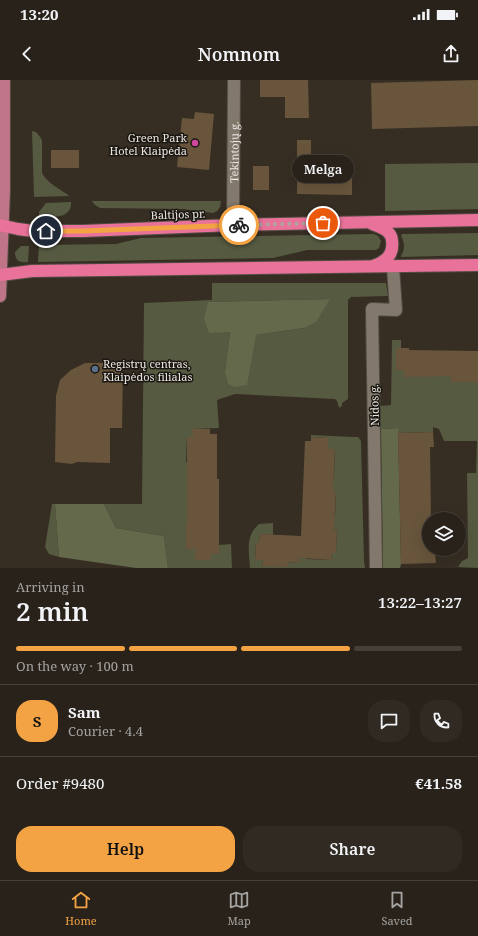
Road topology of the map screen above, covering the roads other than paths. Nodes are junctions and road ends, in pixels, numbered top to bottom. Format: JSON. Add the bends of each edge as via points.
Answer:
{"nodes":[{"id":1,"x":4,"y":80,"type":"edge"},
{"id":2,"x":234,"y":80,"type":"edge"},
{"id":3,"x":478,"y":220,"type":"edge"},
{"id":4,"x":368,"y":222,"type":"junction"},
{"id":5,"x":1,"y":225,"type":"edge"},
{"id":6,"x":233,"y":225,"type":"junction"},
{"id":7,"x":478,"y":265,"type":"edge"},
{"id":8,"x":368,"y":267,"type":"junction"},
{"id":9,"x":393,"y":267,"type":"junction"},
{"id":10,"x":0,"y":275,"type":"edge"},
{"id":11,"x":0,"y":296,"type":"edge"},
{"id":12,"x":376,"y":568,"type":"edge"}],
"edges":[{"from":1,"to":5,"type":"main road"},
{"from":2,"to":6,"type":"street","name":"Tekintojų g."},
{"from":3,"to":4,"type":"highway","name":"Baltijos pr."},
{"from":4,"to":6,"type":"highway","name":"Baltijos pr."},
{"from":4,"to":8,"type":"highway","via":[[387,231],[391,235],[392,245],[391,253],[386,259]]},
{"from":5,"to":6,"type":"highway","name":"Baltijos pr.","via":[[18,229],[83,231]]},
{"from":5,"to":10,"type":"main road"},
{"from":7,"to":9,"type":"highway"},
{"from":8,"to":9,"type":"highway"},
{"from":8,"to":10,"type":"highway","via":[[32,272]]},
{"from":9,"to":12,"type":"street","name":"Nidos g.","via":[[396,310],[372,309]]},
{"from":10,"to":11,"type":"main road"}]}
